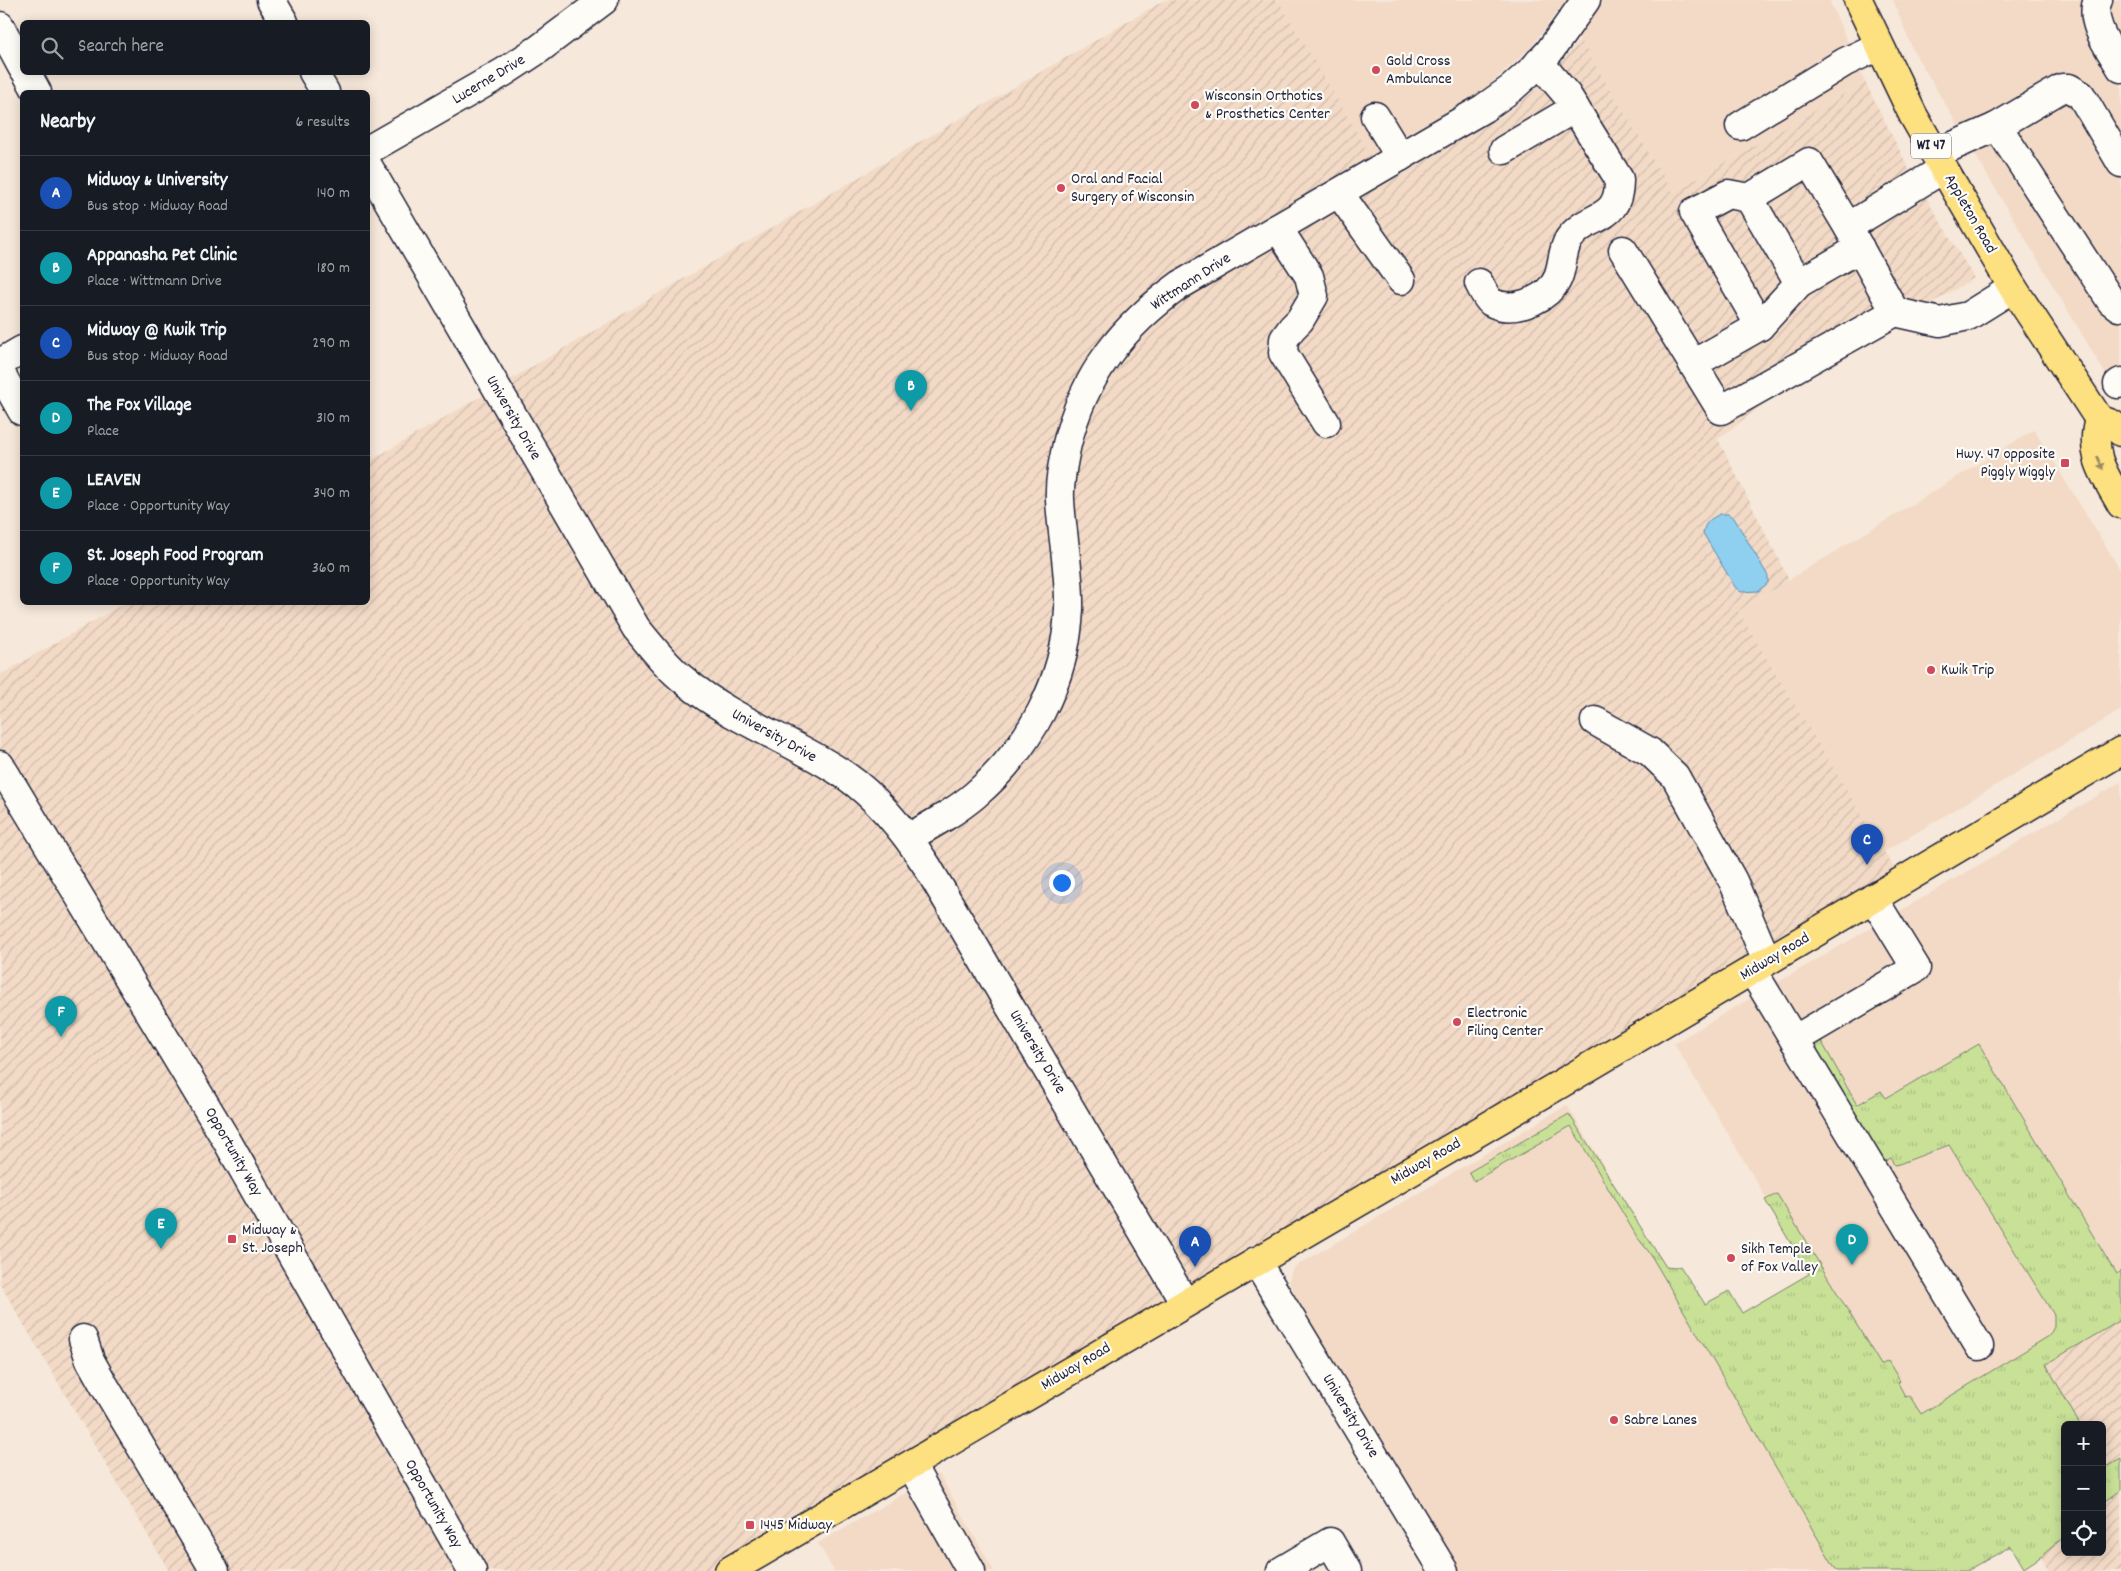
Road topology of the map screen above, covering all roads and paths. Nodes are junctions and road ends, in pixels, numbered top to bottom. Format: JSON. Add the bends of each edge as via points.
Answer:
{"nodes":[{"id":1,"x":271,"y":0,"type":"edge"},
{"id":2,"x":604,"y":0,"type":"edge"},
{"id":3,"x":1586,"y":0,"type":"edge"},
{"id":4,"x":1858,"y":0,"type":"edge"},
{"id":5,"x":2098,"y":0,"type":"edge"},
{"id":6,"x":283,"y":20,"type":"edge"},
{"id":7,"x":0,"y":26,"type":"edge"},
{"id":8,"x":1879,"y":46,"type":"junction"},
{"id":9,"x":1539,"y":62,"type":"junction"},
{"id":10,"x":20,"y":63,"type":"edge"},
{"id":11,"x":2121,"y":68,"type":"edge"},
{"id":12,"x":28,"y":75,"type":"edge"},
{"id":13,"x":315,"y":75,"type":"edge"},
{"id":14,"x":35,"y":90,"type":"edge"},
{"id":15,"x":324,"y":90,"type":"edge"},
{"id":16,"x":1574,"y":108,"type":"junction"},
{"id":17,"x":1375,"y":116,"type":"dead end"},
{"id":18,"x":1740,"y":126,"type":"dead end"},
{"id":19,"x":1996,"y":127,"type":"junction"},
{"id":20,"x":370,"y":149,"type":"edge"},
{"id":21,"x":1504,"y":150,"type":"dead end"},
{"id":22,"x":1400,"y":157,"type":"junction"},
{"id":23,"x":1939,"y":161,"type":"junction"},
{"id":24,"x":2121,"y":163,"type":"edge"},
{"id":25,"x":370,"y":169,"type":"edge"},
{"id":26,"x":1339,"y":192,"type":"junction"},
{"id":27,"x":1749,"y":198,"type":"junction"},
{"id":28,"x":1278,"y":228,"type":"junction"},
{"id":29,"x":1854,"y":238,"type":"junction"},
{"id":30,"x":1623,"y":250,"type":"dead end"},
{"id":31,"x":1401,"y":280,"type":"dead end"},
{"id":32,"x":1479,"y":283,"type":"dead end"},
{"id":33,"x":1799,"y":283,"type":"junction"},
{"id":34,"x":2013,"y":288,"type":"junction"},
{"id":35,"x":2121,"y":306,"type":"edge"},
{"id":36,"x":1895,"y":312,"type":"junction"},
{"id":37,"x":1760,"y":326,"type":"junction"},
{"id":38,"x":20,"y":351,"type":"edge"},
{"id":39,"x":0,"y":363,"type":"edge"},
{"id":40,"x":1693,"y":364,"type":"junction"},
{"id":41,"x":0,"y":372,"type":"edge"},
{"id":42,"x":20,"y":407,"type":"edge"},
{"id":43,"x":1326,"y":423,"type":"dead end"},
{"id":44,"x":2110,"y":426,"type":"edge"},
{"id":45,"x":2121,"y":504,"type":"edge"},
{"id":46,"x":1595,"y":721,"type":"dead end"},
{"id":47,"x":2121,"y":751,"type":"edge"},
{"id":48,"x":0,"y":765,"type":"edge"},
{"id":49,"x":908,"y":838,"type":"junction"},
{"id":50,"x":1873,"y":898,"type":"junction"},
{"id":51,"x":1760,"y":966,"type":"junction"},
{"id":52,"x":1794,"y":1040,"type":"junction"},
{"id":53,"x":1256,"y":1261,"type":"junction"},
{"id":54,"x":1185,"y":1303,"type":"junction"},
{"id":55,"x":83,"y":1339,"type":"dead end"},
{"id":56,"x":1979,"y":1346,"type":"dead end"},
{"id":57,"x":910,"y":1465,"type":"junction"},
{"id":58,"x":1435,"y":1568,"type":"edge"},
{"id":59,"x":215,"y":1571,"type":"edge"},
{"id":60,"x":472,"y":1571,"type":"edge"},
{"id":61,"x":729,"y":1571,"type":"edge"},
{"id":62,"x":971,"y":1571,"type":"edge"},
{"id":63,"x":1281,"y":1571,"type":"edge"},
{"id":64,"x":1347,"y":1571,"type":"edge"}],
"edges":[{"from":1,"to":6,"type":"street"},
{"from":2,"to":20,"type":"street","name":"Lucerne Drive","via":[[504,72]]},
{"from":3,"to":9,"type":"street","name":"Wittmann Drive"},
{"from":4,"to":8,"type":"main road","name":"Appleton Road","number":"WI 47"},
{"from":5,"to":11,"type":"street","via":[[2094,8],[2098,22]]},
{"from":7,"to":10,"type":"street"},
{"from":8,"to":18,"type":"street","via":[[1846,62]]},
{"from":8,"to":23,"type":"main road","name":"Appleton Road","number":"WI 47"},
{"from":9,"to":16,"type":"street"},
{"from":9,"to":22,"type":"street","name":"Wittmann Drive","via":[[1498,98]]},
{"from":12,"to":14,"type":"street"},
{"from":13,"to":15,"type":"street"},
{"from":16,"to":21,"type":"street"},
{"from":16,"to":32,"type":"street","via":[[1619,179],[1614,208],[1576,231],[1568,241],[1553,286],[1537,299],[1518,306],[1500,306],[1489,301]]},
{"from":17,"to":22,"type":"street"},
{"from":19,"to":23,"type":"street"},
{"from":19,"to":24,"type":"street","via":[[2062,88],[2069,88],[2081,95]]},
{"from":19,"to":35,"type":"street","via":[[2111,301]]},
{"from":22,"to":26,"type":"street","name":"Wittmann Drive"},
{"from":23,"to":29,"type":"street"},
{"from":23,"to":34,"type":"main road","name":"Appleton Road","number":"WI 47"},
{"from":25,"to":49,"type":"street","name":"University Drive","via":[[636,628],[685,681],[712,701],[845,776],[868,793]]},
{"from":26,"to":28,"type":"street","name":"Wittmann Drive"},
{"from":26,"to":31,"type":"street"},
{"from":27,"to":29,"type":"street","via":[[1810,162]]},
{"from":27,"to":33,"type":"street"},
{"from":27,"to":37,"type":"street","via":[[1728,194],[1694,212]]},
{"from":28,"to":43,"type":"street","via":[[1309,276],[1314,296],[1284,339],[1283,353]]},
{"from":28,"to":49,"type":"street","name":"Wittmann Drive","via":[[1167,295],[1142,315],[1101,362],[1083,394],[1063,460],[1060,497],[1069,610],[1057,674],[1025,740],[1004,768],[960,806]]},
{"from":29,"to":33,"type":"street"},
{"from":29,"to":36,"type":"street"},
{"from":30,"to":40,"type":"street"},
{"from":33,"to":37,"type":"street"},
{"from":34,"to":36,"type":"street","via":[[1968,316],[1940,322]]},
{"from":34,"to":44,"type":"main road","name":"Appleton Road","number":"WI 47"},
{"from":36,"to":40,"type":"street","via":[[1721,410]]},
{"from":37,"to":40,"type":"street"},
{"from":38,"to":39,"type":"street"},
{"from":41,"to":42,"type":"street"},
{"from":44,"to":45,"type":"main road","name":"Appleton Road","number":"WI 47","one_way":true,"via":[[2094,439],[2096,455]]},
{"from":46,"to":51,"type":"street","via":[[1650,752],[1675,776],[1733,881]]},
{"from":47,"to":50,"type":"main road","name":"Midway Road"},
{"from":48,"to":60,"type":"street","name":"Opportunity Way","via":[[227,1141]]},
{"from":49,"to":54,"type":"street","name":"University Drive"},
{"from":50,"to":51,"type":"main road","name":"Midway Road"},
{"from":50,"to":52,"type":"street","via":[[1916,968]]},
{"from":51,"to":52,"type":"street"},
{"from":51,"to":53,"type":"main road","name":"Midway Road"},
{"from":52,"to":56,"type":"street"},
{"from":53,"to":54,"type":"main road","name":"Midway Road"},
{"from":53,"to":58,"type":"street","name":"University Drive"},
{"from":54,"to":57,"type":"main road","name":"Midway Road"},
{"from":55,"to":59,"type":"street","via":[[104,1385]]},
{"from":57,"to":61,"type":"main road","name":"Midway Road"},
{"from":57,"to":62,"type":"street"},
{"from":63,"to":64,"type":"street","via":[[1330,1542]]}]}
